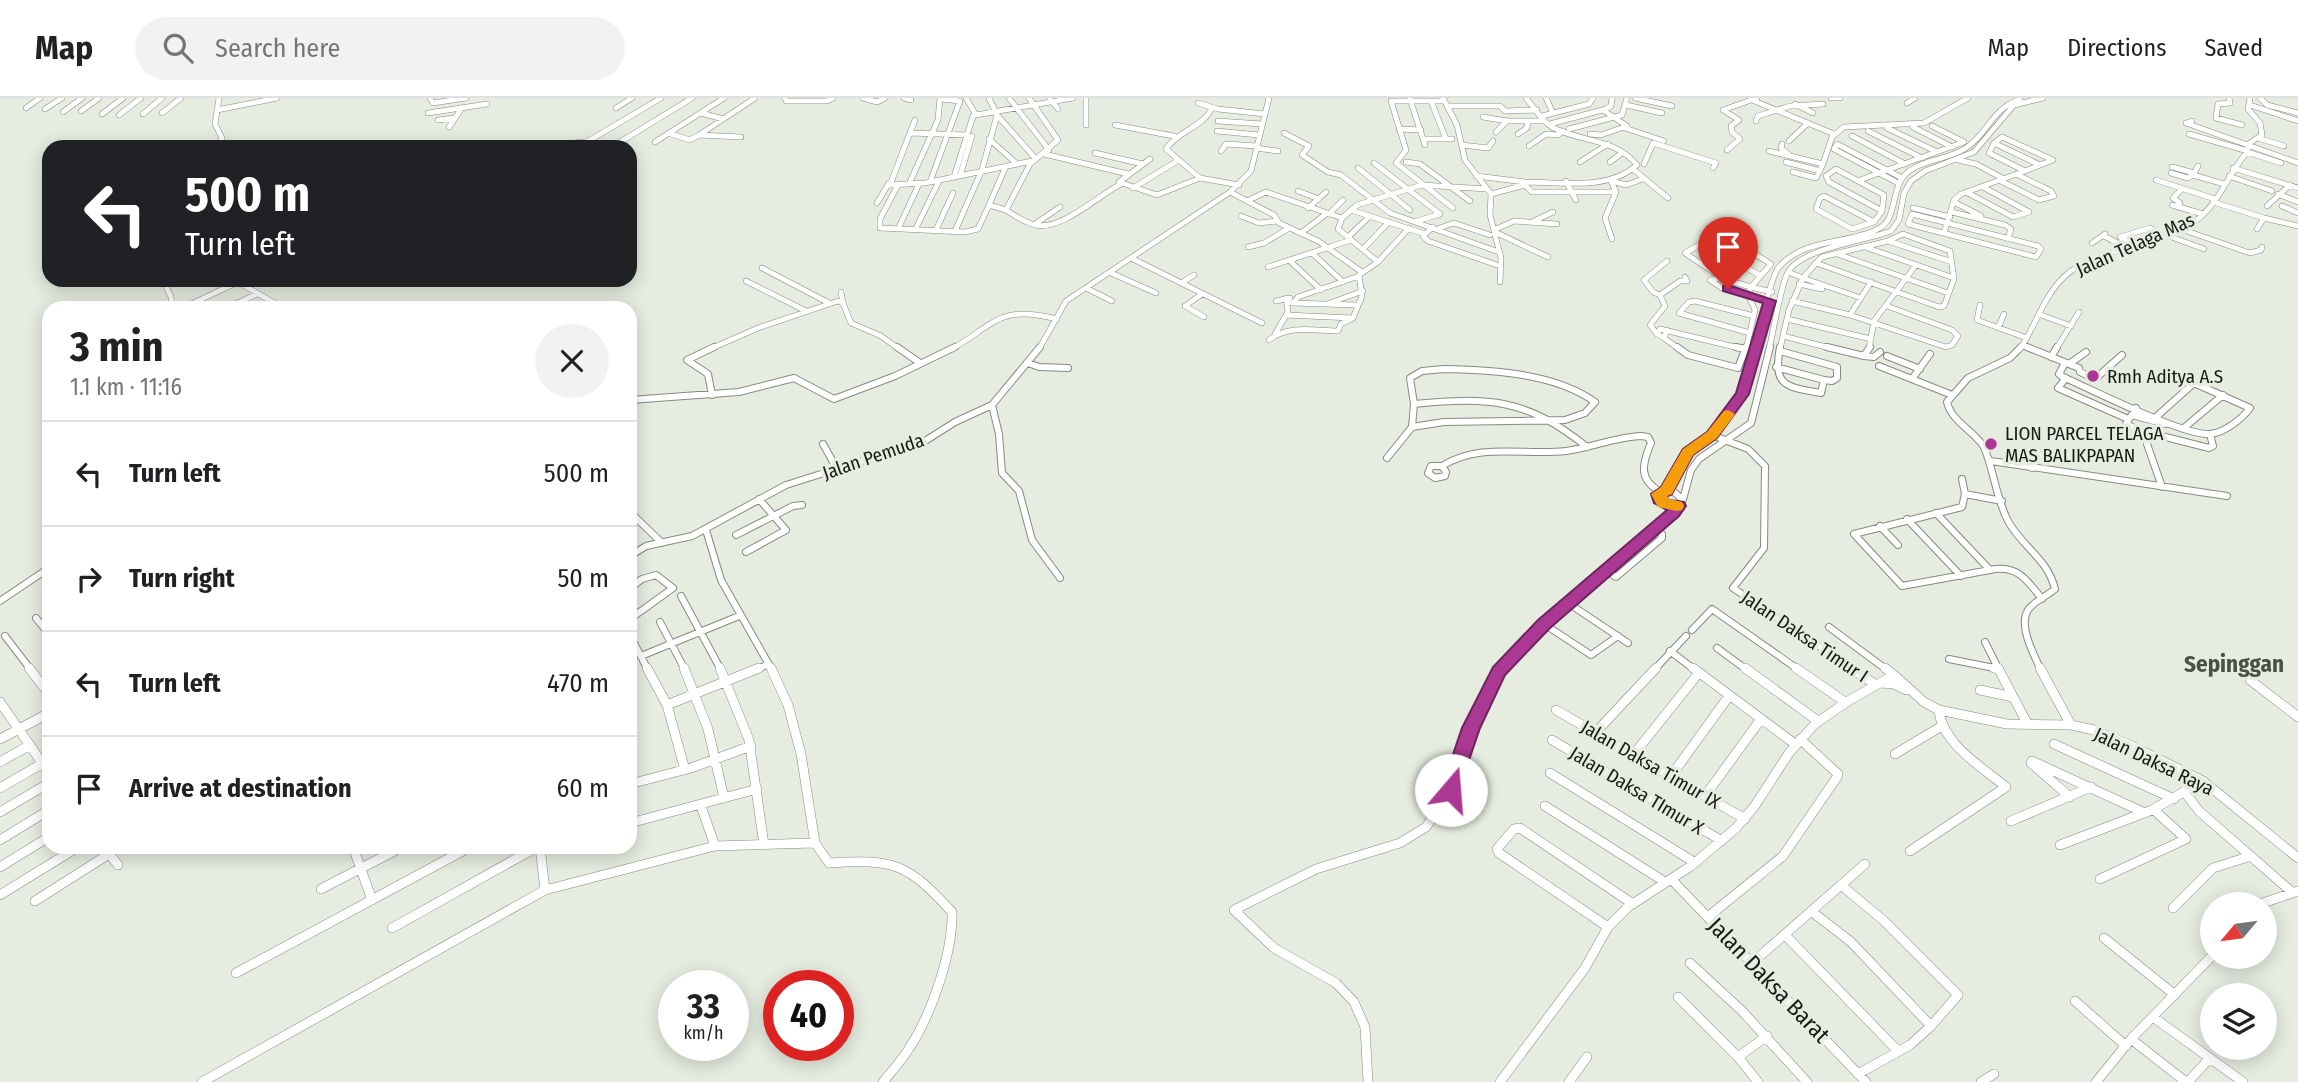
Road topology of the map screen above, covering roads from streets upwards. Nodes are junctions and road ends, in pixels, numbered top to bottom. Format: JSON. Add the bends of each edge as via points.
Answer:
{"nodes":[{"id":1,"x":40,"y":98,"type":"edge"},
{"id":2,"x":62,"y":98,"type":"edge"},
{"id":3,"x":82,"y":98,"type":"edge"},
{"id":4,"x":99,"y":98,"type":"edge"},
{"id":5,"x":123,"y":98,"type":"edge"},
{"id":6,"x":141,"y":98,"type":"edge"},
{"id":7,"x":162,"y":98,"type":"edge"},
{"id":8,"x":181,"y":98,"type":"edge"},
{"id":9,"x":219,"y":98,"type":"edge"},
{"id":10,"x":277,"y":98,"type":"edge"},
{"id":11,"x":430,"y":98,"type":"edge"},
{"id":12,"x":467,"y":98,"type":"edge"},
{"id":13,"x":632,"y":98,"type":"edge"},
{"id":14,"x":661,"y":98,"type":"edge"},
{"id":15,"x":689,"y":98,"type":"edge"},
{"id":16,"x":724,"y":98,"type":"edge"},
{"id":17,"x":755,"y":98,"type":"edge"},
{"id":18,"x":785,"y":98,"type":"edge"},
{"id":19,"x":833,"y":98,"type":"edge"},
{"id":20,"x":863,"y":98,"type":"edge"},
{"id":21,"x":885,"y":98,"type":"edge"},
{"id":22,"x":904,"y":98,"type":"edge"},
{"id":23,"x":966,"y":98,"type":"edge"},
{"id":24,"x":989,"y":98,"type":"edge"},
{"id":25,"x":1009,"y":98,"type":"edge"},
{"id":26,"x":1029,"y":98,"type":"edge"},
{"id":27,"x":1073,"y":98,"type":"edge"},
{"id":28,"x":1086,"y":98,"type":"edge"},
{"id":29,"x":1269,"y":98,"type":"edge"},
{"id":30,"x":1526,"y":98,"type":"edge"},
{"id":31,"x":1546,"y":98,"type":"edge"},
{"id":32,"x":1593,"y":98,"type":"edge"},
{"id":33,"x":1612,"y":98,"type":"edge"},
{"id":34,"x":1627,"y":98,"type":"edge"},
{"id":35,"x":1636,"y":98,"type":"edge"},
{"id":36,"x":1830,"y":98,"type":"edge"},
{"id":37,"x":1840,"y":98,"type":"edge"},
{"id":38,"x":1915,"y":98,"type":"edge"},
{"id":39,"x":1968,"y":98,"type":"edge"},
{"id":40,"x":2024,"y":98,"type":"edge"},
{"id":41,"x":2043,"y":98,"type":"edge"},
{"id":42,"x":2229,"y":98,"type":"edge"},
{"id":43,"x":2250,"y":98,"type":"edge"},
{"id":44,"x":2260,"y":98,"type":"edge"},
{"id":45,"x":941,"y":99,"type":"edge"},
{"id":46,"x":1410,"y":99,"type":"edge"},
{"id":47,"x":1754,"y":99,"type":"edge"},
{"id":48,"x":911,"y":100,"type":"dead end"},
{"id":49,"x":1050,"y":100,"type":"edge"},
{"id":50,"x":1442,"y":100,"type":"edge"},
{"id":51,"x":1431,"y":101,"type":"junction"},
{"id":52,"x":1198,"y":103,"type":"dead end"},
{"id":53,"x":1907,"y":103,"type":"dead end"},
{"id":54,"x":487,"y":104,"type":"dead end"},
{"id":55,"x":1795,"y":104,"type":"junction"},
{"id":56,"x":1823,"y":104,"type":"dead end"},
{"id":57,"x":1034,"y":105,"type":"junction"},
{"id":58,"x":1626,"y":105,"type":"junction"},
{"id":59,"x":2250,"y":105,"type":"junction"},
{"id":60,"x":1447,"y":106,"type":"junction"},
{"id":61,"x":1672,"y":106,"type":"dead end"},
{"id":62,"x":26,"y":108,"type":"dead end"},
{"id":63,"x":461,"y":108,"type":"junction"},
{"id":64,"x":616,"y":108,"type":"dead end"},
{"id":65,"x":1212,"y":108,"type":"junction"},
{"id":66,"x":45,"y":109,"type":"dead end"},
{"id":67,"x":1017,"y":109,"type":"junction"},
{"id":68,"x":1058,"y":109,"type":"dead end"},
{"id":69,"x":1773,"y":109,"type":"junction"},
{"id":70,"x":217,"y":110,"type":"junction"},
{"id":71,"x":1537,"y":110,"type":"junction"},
{"id":72,"x":1603,"y":110,"type":"junction"},
{"id":73,"x":81,"y":111,"type":"dead end"},
{"id":74,"x":63,"y":112,"type":"dead end"},
{"id":75,"x":162,"y":113,"type":"dead end"},
{"id":76,"x":428,"y":113,"type":"dead end"},
{"id":77,"x":701,"y":113,"type":"junction"},
{"id":78,"x":1553,"y":113,"type":"junction"},
{"id":79,"x":1662,"y":113,"type":"dead end"},
{"id":80,"x":1814,"y":113,"type":"dead end"},
{"id":81,"x":2298,"y":113,"type":"edge"},
{"id":82,"x":102,"y":114,"type":"dead end"},
{"id":83,"x":143,"y":114,"type":"dead end"},
{"id":84,"x":997,"y":114,"type":"junction"},
{"id":85,"x":1265,"y":114,"type":"junction"},
{"id":86,"x":120,"y":115,"type":"dead end"},
{"id":87,"x":976,"y":115,"type":"junction"},
{"id":88,"x":1483,"y":117,"type":"dead end"},
{"id":89,"x":1614,"y":117,"type":"junction"},
{"id":90,"x":455,"y":118,"type":"junction"},
{"id":91,"x":723,"y":118,"type":"junction"},
{"id":92,"x":438,"y":120,"type":"dead end"},
{"id":93,"x":915,"y":120,"type":"dead end"},
{"id":94,"x":1545,"y":120,"type":"junction"},
{"id":95,"x":1218,"y":121,"type":"dead end"},
{"id":96,"x":1507,"y":121,"type":"junction"},
{"id":97,"x":1528,"y":121,"type":"junction"},
{"id":98,"x":1756,"y":121,"type":"dead end"},
{"id":99,"x":2192,"y":121,"type":"dead end"},
{"id":100,"x":2298,"y":121,"type":"edge"},
{"id":101,"x":1557,"y":122,"type":"junction"},
{"id":102,"x":1808,"y":123,"type":"junction"},
{"id":103,"x":1262,"y":124,"type":"junction"},
{"id":104,"x":1086,"y":125,"type":"dead end"},
{"id":105,"x":1115,"y":125,"type":"dead end"},
{"id":106,"x":2242,"y":125,"type":"dead end"},
{"id":107,"x":1932,"y":126,"type":"dead end"},
{"id":108,"x":449,"y":127,"type":"dead end"},
{"id":109,"x":1913,"y":127,"type":"dead end"},
{"id":110,"x":1625,"y":128,"type":"junction"},
{"id":111,"x":1399,"y":129,"type":"junction"},
{"id":112,"x":1420,"y":130,"type":"junction"},
{"id":113,"x":1566,"y":130,"type":"junction"},
{"id":114,"x":1217,"y":131,"type":"dead end"},
{"id":115,"x":1496,"y":132,"type":"dead end"},
{"id":116,"x":668,"y":133,"type":"junction"},
{"id":117,"x":911,"y":133,"type":"junction"},
{"id":118,"x":1284,"y":133,"type":"dead end"},
{"id":119,"x":931,"y":134,"type":"junction"},
{"id":120,"x":949,"y":134,"type":"junction"},
{"id":121,"x":1518,"y":134,"type":"dead end"},
{"id":122,"x":1834,"y":134,"type":"junction"},
{"id":123,"x":2189,"y":134,"type":"dead end"},
{"id":124,"x":699,"y":135,"type":"junction"},
{"id":125,"x":969,"y":135,"type":"junction"},
{"id":126,"x":1259,"y":135,"type":"junction"},
{"id":127,"x":1174,"y":136,"type":"junction"},
{"id":128,"x":1852,"y":136,"type":"dead end"},
{"id":129,"x":741,"y":137,"type":"dead end"},
{"id":130,"x":1593,"y":138,"type":"junction"},
{"id":131,"x":2258,"y":138,"type":"junction"},
{"id":132,"x":989,"y":139,"type":"junction"},
{"id":133,"x":221,"y":140,"type":"edge"},
{"id":134,"x":591,"y":140,"type":"edge"},
{"id":135,"x":623,"y":140,"type":"edge"},
{"id":136,"x":1493,"y":141,"type":"dead end"},
{"id":137,"x":1788,"y":141,"type":"dead end"},
{"id":138,"x":655,"y":142,"type":"dead end"},
{"id":139,"x":1671,"y":143,"type":"dead end"},
{"id":140,"x":1994,"y":143,"type":"junction"},
{"id":141,"x":1585,"y":144,"type":"dead end"},
{"id":142,"x":1608,"y":144,"type":"junction"},
{"id":143,"x":1782,"y":144,"type":"dead end"},
{"id":144,"x":2248,"y":144,"type":"junction"},
{"id":145,"x":1462,"y":145,"type":"junction"},
{"id":146,"x":1529,"y":146,"type":"dead end"},
{"id":147,"x":2284,"y":146,"type":"dead end"},
{"id":148,"x":1256,"y":147,"type":"junction"},
{"id":149,"x":1952,"y":147,"type":"junction"},
{"id":150,"x":1727,"y":150,"type":"dead end"},
{"id":151,"x":1221,"y":151,"type":"dead end"},
{"id":152,"x":1278,"y":151,"type":"dead end"},
{"id":153,"x":1676,"y":151,"type":"junction"},
{"id":154,"x":1769,"y":151,"type":"dead end"},
{"id":155,"x":1047,"y":152,"type":"junction"},
{"id":156,"x":1406,"y":152,"type":"junction"},
{"id":157,"x":1937,"y":152,"type":"junction"},
{"id":158,"x":2248,"y":152,"type":"junction"},
{"id":159,"x":1095,"y":153,"type":"dead end"},
{"id":160,"x":1622,"y":153,"type":"junction"},
{"id":161,"x":1972,"y":154,"type":"junction"},
{"id":162,"x":1789,"y":156,"type":"junction"},
{"id":163,"x":1922,"y":158,"type":"junction"},
{"id":164,"x":1150,"y":159,"type":"dead end"},
{"id":165,"x":1698,"y":159,"type":"junction"},
{"id":166,"x":1034,"y":160,"type":"junction"},
{"id":167,"x":1179,"y":160,"type":"junction"},
{"id":168,"x":1671,"y":160,"type":"dead end"},
{"id":169,"x":1957,"y":160,"type":"junction"},
{"id":170,"x":1406,"y":162,"type":"junction"},
{"id":171,"x":1580,"y":162,"type":"dead end"},
{"id":172,"x":1610,"y":162,"type":"dead end"},
{"id":173,"x":1786,"y":162,"type":"dead end"},
{"id":174,"x":1374,"y":163,"type":"dead end"},
{"id":175,"x":1396,"y":163,"type":"junction"},
{"id":176,"x":1976,"y":163,"type":"junction"},
{"id":177,"x":2281,"y":163,"type":"dead end"},
{"id":178,"x":2298,"y":163,"type":"edge"},
{"id":179,"x":1017,"y":164,"type":"junction"},
{"id":180,"x":1143,"y":164,"type":"junction"},
{"id":181,"x":1644,"y":164,"type":"dead end"},
{"id":182,"x":1823,"y":164,"type":"junction"},
{"id":183,"x":1905,"y":164,"type":"junction"},
{"id":184,"x":2040,"y":165,"type":"junction"},
{"id":185,"x":1006,"y":166,"type":"junction"},
{"id":186,"x":1692,"y":166,"type":"dead end"},
{"id":187,"x":2198,"y":166,"type":"dead end"},
{"id":188,"x":896,"y":167,"type":"junction"},
{"id":189,"x":905,"y":167,"type":"dead end"},
{"id":190,"x":1358,"y":168,"type":"dead end"},
{"id":191,"x":1713,"y":168,"type":"dead end"},
{"id":192,"x":2233,"y":168,"type":"junction"},
{"id":193,"x":982,"y":170,"type":"junction"},
{"id":194,"x":1634,"y":170,"type":"junction"},
{"id":195,"x":1888,"y":170,"type":"junction"},
{"id":196,"x":1911,"y":170,"type":"junction"},
{"id":197,"x":2171,"y":170,"type":"dead end"},
{"id":198,"x":1820,"y":171,"type":"junction"},
{"id":199,"x":2025,"y":171,"type":"junction"},
{"id":200,"x":1793,"y":172,"type":"dead end"},
{"id":201,"x":1921,"y":173,"type":"junction"},
{"id":202,"x":1128,"y":174,"type":"junction"},
{"id":203,"x":1878,"y":174,"type":"junction"},
{"id":204,"x":2016,"y":174,"type":"junction"},
{"id":205,"x":2193,"y":174,"type":"junction"},
{"id":206,"x":957,"y":176,"type":"junction"},
{"id":207,"x":1476,"y":176,"type":"junction"},
{"id":208,"x":2229,"y":176,"type":"junction"},
{"id":209,"x":1200,"y":178,"type":"junction"},
{"id":210,"x":1643,"y":179,"type":"junction"},
{"id":211,"x":1860,"y":180,"type":"junction"},
{"id":212,"x":1900,"y":180,"type":"junction"},
{"id":213,"x":2002,"y":180,"type":"junction"},
{"id":214,"x":2156,"y":180,"type":"dead end"},
{"id":215,"x":939,"y":181,"type":"junction"},
{"id":216,"x":1566,"y":181,"type":"junction"},
{"id":217,"x":1611,"y":181,"type":"junction"},
{"id":218,"x":930,"y":182,"type":"junction"},
{"id":219,"x":889,"y":183,"type":"junction"},
{"id":220,"x":1525,"y":183,"type":"junction"},
{"id":221,"x":909,"y":184,"type":"junction"},
{"id":222,"x":919,"y":184,"type":"junction"},
{"id":223,"x":1121,"y":184,"type":"junction"},
{"id":224,"x":2224,"y":184,"type":"junction"},
{"id":225,"x":2290,"y":184,"type":"junction"},
{"id":226,"x":898,"y":185,"type":"junction"},
{"id":227,"x":1239,"y":185,"type":"junction"},
{"id":228,"x":1425,"y":185,"type":"junction"},
{"id":229,"x":1449,"y":187,"type":"junction"},
{"id":230,"x":1983,"y":187,"type":"junction"},
{"id":231,"x":2298,"y":187,"type":"edge"},
{"id":232,"x":1133,"y":188,"type":"junction"},
{"id":233,"x":1408,"y":189,"type":"junction"},
{"id":234,"x":2181,"y":190,"type":"junction"},
{"id":235,"x":1298,"y":191,"type":"dead end"},
{"id":236,"x":1230,"y":192,"type":"junction"},
{"id":237,"x":1326,"y":192,"type":"dead end"},
{"id":238,"x":1489,"y":192,"type":"junction"},
{"id":239,"x":1572,"y":192,"type":"junction"},
{"id":240,"x":1616,"y":192,"type":"junction"},
{"id":241,"x":1966,"y":192,"type":"junction"},
{"id":242,"x":2275,"y":192,"type":"junction"},
{"id":243,"x":953,"y":193,"type":"dead end"},
{"id":244,"x":1392,"y":194,"type":"junction"},
{"id":245,"x":1668,"y":198,"type":"dead end"},
{"id":246,"x":1319,"y":199,"type":"junction"},
{"id":247,"x":1286,"y":200,"type":"junction"},
{"id":248,"x":1343,"y":200,"type":"dead end"},
{"id":249,"x":1372,"y":200,"type":"junction"},
{"id":250,"x":1576,"y":200,"type":"dead end"},
{"id":251,"x":2214,"y":200,"type":"junction"},
{"id":252,"x":1247,"y":201,"type":"junction"},
{"id":253,"x":1470,"y":201,"type":"dead end"},
{"id":254,"x":1954,"y":202,"type":"junction"},
{"id":255,"x":2298,"y":202,"type":"edge"},
{"id":256,"x":877,"y":203,"type":"dead end"},
{"id":257,"x":2180,"y":203,"type":"dead end"},
{"id":258,"x":1427,"y":204,"type":"junction"},
{"id":259,"x":989,"y":205,"type":"junction"},
{"id":260,"x":2172,"y":205,"type":"dead end"},
{"id":261,"x":2267,"y":206,"type":"dead end"},
{"id":262,"x":2282,"y":206,"type":"dead end"},
{"id":263,"x":1060,"y":207,"type":"dead end"},
{"id":264,"x":1308,"y":208,"type":"junction"},
{"id":265,"x":1453,"y":208,"type":"dead end"},
{"id":266,"x":1913,"y":208,"type":"dead end"},
{"id":267,"x":1006,"y":210,"type":"junction"},
{"id":268,"x":1351,"y":210,"type":"junction"},
{"id":269,"x":1410,"y":210,"type":"junction"},
{"id":270,"x":1882,"y":211,"type":"junction"},
{"id":271,"x":1553,"y":212,"type":"dead end"},
{"id":272,"x":2298,"y":213,"type":"edge"},
{"id":273,"x":1327,"y":214,"type":"junction"},
{"id":274,"x":1396,"y":214,"type":"junction"},
{"id":275,"x":2203,"y":214,"type":"junction"},
{"id":276,"x":1241,"y":216,"type":"dead end"},
{"id":277,"x":1370,"y":216,"type":"junction"},
{"id":278,"x":1950,"y":217,"type":"junction"},
{"id":279,"x":1276,"y":218,"type":"junction"},
{"id":280,"x":1342,"y":218,"type":"junction"},
{"id":281,"x":2015,"y":218,"type":"junction"},
{"id":282,"x":2264,"y":218,"type":"junction"},
{"id":283,"x":1417,"y":221,"type":"junction"},
{"id":284,"x":1389,"y":222,"type":"junction"},
{"id":285,"x":1533,"y":222,"type":"junction"},
{"id":286,"x":1874,"y":222,"type":"junction"},
{"id":287,"x":1993,"y":222,"type":"junction"},
{"id":288,"x":2007,"y":222,"type":"dead end"},
{"id":289,"x":1035,"y":224,"type":"junction"},
{"id":290,"x":1313,"y":224,"type":"junction"},
{"id":291,"x":1557,"y":224,"type":"dead end"},
{"id":292,"x":1321,"y":226,"type":"dead end"},
{"id":293,"x":2298,"y":226,"type":"edge"},
{"id":294,"x":900,"y":227,"type":"junction"},
{"id":295,"x":916,"y":228,"type":"junction"},
{"id":296,"x":1289,"y":228,"type":"junction"},
{"id":297,"x":1409,"y":228,"type":"junction"},
{"id":298,"x":1434,"y":228,"type":"junction"},
{"id":299,"x":2180,"y":229,"type":"junction"},
{"id":300,"x":2257,"y":229,"type":"dead end"},
{"id":301,"x":936,"y":230,"type":"junction"},
{"id":302,"x":1497,"y":231,"type":"junction"},
{"id":303,"x":955,"y":232,"type":"junction"},
{"id":304,"x":1301,"y":233,"type":"junction"},
{"id":305,"x":1944,"y":233,"type":"junction"},
{"id":306,"x":1425,"y":234,"type":"junction"},
{"id":307,"x":1490,"y":235,"type":"dead end"},
{"id":308,"x":1725,"y":235,"type":"dead end"},
{"id":309,"x":2165,"y":235,"type":"junction"},
{"id":310,"x":1350,"y":238,"type":"junction"},
{"id":311,"x":1612,"y":239,"type":"dead end"},
{"id":312,"x":2008,"y":239,"type":"junction"},
{"id":313,"x":1888,"y":241,"type":"junction"},
{"id":314,"x":1825,"y":242,"type":"junction"},
{"id":315,"x":2092,"y":243,"type":"dead end"},
{"id":316,"x":2135,"y":245,"type":"junction"},
{"id":317,"x":1248,"y":247,"type":"dead end"},
{"id":318,"x":1865,"y":247,"type":"junction"},
{"id":319,"x":2262,"y":247,"type":"dead end"},
{"id":320,"x":1328,"y":248,"type":"junction"},
{"id":321,"x":2127,"y":248,"type":"junction"},
{"id":322,"x":2204,"y":249,"type":"dead end"},
{"id":323,"x":1833,"y":250,"type":"junction"},
{"id":324,"x":1364,"y":251,"type":"junction"},
{"id":325,"x":1496,"y":251,"type":"dead end"},
{"id":326,"x":1312,"y":253,"type":"junction"},
{"id":327,"x":1548,"y":257,"type":"dead end"},
{"id":328,"x":1131,"y":258,"type":"junction"},
{"id":329,"x":1347,"y":259,"type":"junction"},
{"id":330,"x":1289,"y":260,"type":"junction"},
{"id":331,"x":1667,"y":261,"type":"dead end"},
{"id":332,"x":1378,"y":262,"type":"junction"},
{"id":333,"x":1952,"y":262,"type":"junction"},
{"id":334,"x":1815,"y":263,"type":"junction"},
{"id":335,"x":1497,"y":265,"type":"dead end"},
{"id":336,"x":1916,"y":265,"type":"junction"},
{"id":337,"x":1268,"y":267,"type":"dead end"},
{"id":338,"x":762,"y":268,"type":"dead end"},
{"id":339,"x":1111,"y":273,"type":"junction"},
{"id":340,"x":1361,"y":274,"type":"junction"},
{"id":341,"x":1194,"y":275,"type":"dead end"},
{"id":342,"x":1787,"y":275,"type":"junction"},
{"id":343,"x":1761,"y":276,"type":"junction"},
{"id":344,"x":1905,"y":278,"type":"junction"},
{"id":345,"x":1954,"y":278,"type":"junction"},
{"id":346,"x":1725,"y":279,"type":"junction"},
{"id":347,"x":746,"y":281,"type":"dead end"},
{"id":348,"x":1680,"y":281,"type":"dead end"},
{"id":349,"x":1342,"y":282,"type":"junction"},
{"id":350,"x":1500,"y":282,"type":"dead end"},
{"id":351,"x":1801,"y":282,"type":"junction"},
{"id":352,"x":1871,"y":282,"type":"junction"},
{"id":353,"x":1181,"y":283,"type":"junction"},
{"id":354,"x":227,"y":287,"type":"edge"},
{"id":355,"x":248,"y":287,"type":"edge"},
{"id":356,"x":1088,"y":289,"type":"junction"},
{"id":357,"x":1321,"y":290,"type":"junction"},
{"id":358,"x":1750,"y":290,"type":"junction"},
{"id":359,"x":1363,"y":291,"type":"junction"},
{"id":360,"x":1896,"y":291,"type":"junction"},
{"id":361,"x":841,"y":292,"type":"dead end"},
{"id":362,"x":1772,"y":292,"type":"junction"},
{"id":363,"x":1156,"y":293,"type":"dead end"},
{"id":364,"x":1760,"y":293,"type":"junction"},
{"id":365,"x":1948,"y":293,"type":"junction"},
{"id":366,"x":257,"y":294,"type":"junction"},
{"id":367,"x":1202,"y":294,"type":"junction"},
{"id":368,"x":1660,"y":295,"type":"junction"},
{"id":369,"x":1860,"y":299,"type":"junction"},
{"id":370,"x":1112,"y":300,"type":"dead end"},
{"id":371,"x":1294,"y":300,"type":"junction"},
{"id":372,"x":198,"y":301,"type":"edge"},
{"id":373,"x":242,"y":301,"type":"edge"},
{"id":374,"x":270,"y":301,"type":"edge"},
{"id":375,"x":1276,"y":301,"type":"dead end"},
{"id":376,"x":1770,"y":301,"type":"junction"},
{"id":377,"x":1792,"y":301,"type":"junction"},
{"id":378,"x":829,"y":303,"type":"junction"},
{"id":379,"x":843,"y":303,"type":"junction"},
{"id":380,"x":1311,"y":304,"type":"junction"},
{"id":381,"x":1326,"y":305,"type":"junction"},
{"id":382,"x":1357,"y":305,"type":"junction"},
{"id":383,"x":1980,"y":305,"type":"dead end"},
{"id":384,"x":1886,"y":306,"type":"junction"},
{"id":385,"x":806,"y":311,"type":"junction"},
{"id":386,"x":2079,"y":312,"type":"dead end"},
{"id":387,"x":1850,"y":314,"type":"junction"},
{"id":388,"x":2004,"y":314,"type":"dead end"},
{"id":389,"x":1286,"y":315,"type":"junction"},
{"id":390,"x":1766,"y":315,"type":"junction"},
{"id":391,"x":2040,"y":315,"type":"junction"},
{"id":392,"x":1754,"y":316,"type":"junction"},
{"id":393,"x":1203,"y":317,"type":"dead end"},
{"id":394,"x":1776,"y":318,"type":"junction"},
{"id":395,"x":1056,"y":319,"type":"junction"},
{"id":396,"x":1787,"y":319,"type":"junction"},
{"id":397,"x":1341,"y":321,"type":"junction"},
{"id":398,"x":1874,"y":321,"type":"junction"},
{"id":399,"x":1262,"y":323,"type":"dead end"},
{"id":400,"x":2071,"y":326,"type":"junction"},
{"id":401,"x":1998,"y":328,"type":"junction"},
{"id":402,"x":1667,"y":330,"type":"junction"},
{"id":403,"x":1276,"y":331,"type":"junction"},
{"id":404,"x":1749,"y":333,"type":"junction"},
{"id":405,"x":1657,"y":334,"type":"junction"},
{"id":406,"x":1783,"y":336,"type":"junction"},
{"id":407,"x":1664,"y":338,"type":"junction"},
{"id":408,"x":2027,"y":338,"type":"junction"},
{"id":409,"x":1269,"y":340,"type":"dead end"},
{"id":410,"x":1871,"y":340,"type":"junction"},
{"id":411,"x":2022,"y":345,"type":"junction"},
{"id":412,"x":1745,"y":349,"type":"junction"},
{"id":413,"x":1780,"y":351,"type":"junction"},
{"id":414,"x":2086,"y":352,"type":"dead end"},
{"id":415,"x":1930,"y":354,"type":"dead end"},
{"id":416,"x":2122,"y":355,"type":"dead end"},
{"id":417,"x":1864,"y":356,"type":"junction"},
{"id":418,"x":2051,"y":357,"type":"junction"},
{"id":419,"x":920,"y":363,"type":"junction"},
{"id":420,"x":1028,"y":363,"type":"junction"},
{"id":421,"x":2067,"y":363,"type":"junction"},
{"id":422,"x":1879,"y":366,"type":"dead end"},
{"id":423,"x":1776,"y":367,"type":"junction"},
{"id":424,"x":1068,"y":368,"type":"dead end"},
{"id":425,"x":1920,"y":369,"type":"junction"},
{"id":426,"x":2066,"y":378,"type":"junction"},
{"id":427,"x":1912,"y":379,"type":"junction"},
{"id":428,"x":1824,"y":380,"type":"junction"},
{"id":429,"x":712,"y":395,"type":"junction"},
{"id":430,"x":1952,"y":395,"type":"junction"},
{"id":431,"x":2223,"y":395,"type":"junction"},
{"id":432,"x":1739,"y":399,"type":"junction"},
{"id":433,"x":637,"y":400,"type":"edge"},
{"id":434,"x":1414,"y":404,"type":"junction"},
{"id":435,"x":1754,"y":404,"type":"junction"},
{"id":436,"x":992,"y":405,"type":"junction"},
{"id":437,"x":2132,"y":414,"type":"junction"},
{"id":438,"x":2155,"y":416,"type":"junction"},
{"id":439,"x":1555,"y":420,"type":"junction"},
{"id":440,"x":1412,"y":427,"type":"junction"},
{"id":441,"x":2185,"y":427,"type":"junction"},
{"id":442,"x":2193,"y":430,"type":"junction"},
{"id":443,"x":2210,"y":434,"type":"junction"},
{"id":444,"x":1712,"y":435,"type":"junction"},
{"id":445,"x":1730,"y":441,"type":"junction"},
{"id":446,"x":823,"y":444,"type":"dead end"},
{"id":447,"x":2147,"y":444,"type":"dead end"},
{"id":448,"x":1587,"y":447,"type":"junction"},
{"id":449,"x":1387,"y":458,"type":"dead end"},
{"id":450,"x":2108,"y":459,"type":"dead end"},
{"id":451,"x":1991,"y":461,"type":"junction"},
{"id":452,"x":1442,"y":466,"type":"dead end"},
{"id":453,"x":2032,"y":468,"type":"junction"},
{"id":454,"x":837,"y":469,"type":"junction"},
{"id":455,"x":1962,"y":479,"type":"dead end"},
{"id":456,"x":2162,"y":487,"type":"junction"},
{"id":457,"x":1664,"y":491,"type":"junction"},
{"id":458,"x":1965,"y":494,"type":"junction"},
{"id":459,"x":2227,"y":496,"type":"dead end"},
{"id":460,"x":759,"y":499,"type":"junction"},
{"id":461,"x":2002,"y":501,"type":"junction"},
{"id":462,"x":1680,"y":504,"type":"junction"},
{"id":463,"x":802,"y":505,"type":"dead end"},
{"id":464,"x":1936,"y":513,"type":"junction"},
{"id":465,"x":773,"y":515,"type":"junction"},
{"id":466,"x":1908,"y":519,"type":"junction"},
{"id":467,"x":639,"y":521,"type":"edge"},
{"id":468,"x":1880,"y":526,"type":"junction"},
{"id":469,"x":1654,"y":529,"type":"junction"},
{"id":470,"x":706,"y":530,"type":"junction"},
{"id":471,"x":736,"y":535,"type":"dead end"},
{"id":472,"x":663,"y":543,"type":"junction"},
{"id":473,"x":1898,"y":545,"type":"dead end"},
{"id":474,"x":637,"y":551,"type":"edge"},
{"id":475,"x":746,"y":552,"type":"dead end"},
{"id":476,"x":1605,"y":570,"type":"junction"},
{"id":477,"x":1990,"y":570,"type":"junction"},
{"id":478,"x":42,"y":573,"type":"edge"},
{"id":479,"x":1961,"y":576,"type":"junction"},
{"id":480,"x":1060,"y":578,"type":"dead end"},
{"id":481,"x":637,"y":583,"type":"edge"},
{"id":482,"x":681,"y":596,"type":"dead end"},
{"id":483,"x":2042,"y":599,"type":"junction"},
{"id":484,"x":0,"y":601,"type":"edge"},
{"id":485,"x":1567,"y":603,"type":"junction"},
{"id":486,"x":637,"y":614,"type":"edge"},
{"id":487,"x":739,"y":616,"type":"junction"},
{"id":488,"x":36,"y":618,"type":"dead end"},
{"id":489,"x":660,"y":622,"type":"dead end"},
{"id":490,"x":1544,"y":624,"type":"junction"},
{"id":491,"x":42,"y":625,"type":"edge"},
{"id":492,"x":1829,"y":627,"type":"dead end"},
{"id":493,"x":701,"y":632,"type":"junction"},
{"id":494,"x":5,"y":636,"type":"dead end"},
{"id":495,"x":1618,"y":636,"type":"junction"},
{"id":496,"x":1985,"y":642,"type":"dead end"},
{"id":497,"x":1628,"y":643,"type":"dead end"},
{"id":498,"x":672,"y":644,"type":"junction"},
{"id":499,"x":1717,"y":648,"type":"dead end"},
{"id":500,"x":637,"y":649,"type":"edge"},
{"id":501,"x":1670,"y":651,"type":"junction"},
{"id":502,"x":641,"y":656,"type":"junction"},
{"id":503,"x":1949,"y":659,"type":"dead end"},
{"id":504,"x":769,"y":664,"type":"junction"},
{"id":505,"x":1999,"y":670,"type":"junction"},
{"id":506,"x":1698,"y":674,"type":"junction"},
{"id":507,"x":1894,"y":675,"type":"junction"},
{"id":508,"x":2250,"y":680,"type":"dead end"},
{"id":509,"x":727,"y":681,"type":"junction"},
{"id":510,"x":1878,"y":684,"type":"junction"},
{"id":511,"x":42,"y":685,"type":"edge"},
{"id":512,"x":1980,"y":690,"type":"dead end"},
{"id":513,"x":697,"y":693,"type":"junction"},
{"id":514,"x":1729,"y":696,"type":"junction"},
{"id":515,"x":2013,"y":696,"type":"junction"},
{"id":516,"x":0,"y":702,"type":"edge"},
{"id":517,"x":1845,"y":702,"type":"junction"},
{"id":518,"x":1924,"y":702,"type":"junction"},
{"id":519,"x":667,"y":705,"type":"junction"},
{"id":520,"x":1556,"y":710,"type":"dead end"},
{"id":521,"x":1939,"y":710,"type":"junction"},
{"id":522,"x":3,"y":712,"type":"edge"},
{"id":523,"x":42,"y":717,"type":"edge"},
{"id":524,"x":2298,"y":717,"type":"edge"},
{"id":525,"x":1761,"y":719,"type":"junction"},
{"id":526,"x":1818,"y":721,"type":"junction"},
{"id":527,"x":2028,"y":725,"type":"junction"},
{"id":528,"x":2071,"y":725,"type":"junction"},
{"id":529,"x":1942,"y":726,"type":"junction"},
{"id":530,"x":19,"y":729,"type":"junction"},
{"id":531,"x":1596,"y":732,"type":"junction"},
{"id":532,"x":0,"y":739,"type":"edge"},
{"id":533,"x":1552,"y":740,"type":"dead end"},
{"id":534,"x":1797,"y":742,"type":"junction"},
{"id":535,"x":2054,"y":744,"type":"dead end"},
{"id":536,"x":30,"y":745,"type":"junction"},
{"id":537,"x":751,"y":747,"type":"junction"},
{"id":538,"x":1634,"y":754,"type":"junction"},
{"id":539,"x":1895,"y":754,"type":"dead end"},
{"id":540,"x":718,"y":759,"type":"junction"},
{"id":541,"x":0,"y":762,"type":"edge"},
{"id":542,"x":42,"y":763,"type":"edge"},
{"id":543,"x":42,"y":765,"type":"edge"},
{"id":544,"x":685,"y":770,"type":"junction"},
{"id":545,"x":1550,"y":773,"type":"dead end"},
{"id":546,"x":1671,"y":776,"type":"junction"},
{"id":547,"x":2203,"y":780,"type":"junction"},
{"id":548,"x":637,"y":783,"type":"edge"},
{"id":549,"x":42,"y":787,"type":"edge"},
{"id":550,"x":2091,"y":787,"type":"junction"},
{"id":551,"x":0,"y":788,"type":"edge"},
{"id":552,"x":757,"y":789,"type":"junction"},
{"id":553,"x":2186,"y":794,"type":"junction"},
{"id":554,"x":1705,"y":796,"type":"junction"},
{"id":555,"x":2070,"y":797,"type":"junction"},
{"id":556,"x":724,"y":798,"type":"junction"},
{"id":557,"x":2174,"y":799,"type":"junction"},
{"id":558,"x":701,"y":806,"type":"junction"},
{"id":559,"x":1545,"y":806,"type":"dead end"},
{"id":560,"x":2150,"y":811,"type":"junction"},
{"id":561,"x":0,"y":812,"type":"edge"},
{"id":562,"x":42,"y":814,"type":"edge"},
{"id":563,"x":1745,"y":818,"type":"junction"},
{"id":564,"x":637,"y":821,"type":"edge"},
{"id":565,"x":2011,"y":821,"type":"dead end"},
{"id":566,"x":0,"y":840,"type":"edge"},
{"id":567,"x":42,"y":841,"type":"edge"},
{"id":568,"x":1722,"y":841,"type":"junction"},
{"id":569,"x":815,"y":843,"type":"junction"},
{"id":570,"x":764,"y":845,"type":"junction"},
{"id":571,"x":2060,"y":845,"type":"dead end"},
{"id":572,"x":715,"y":846,"type":"junction"},
{"id":573,"x":2293,"y":850,"type":"edge"},
{"id":574,"x":1910,"y":851,"type":"dead end"},
{"id":575,"x":67,"y":854,"type":"edge"},
{"id":576,"x":102,"y":854,"type":"edge"},
{"id":577,"x":109,"y":854,"type":"edge"},
{"id":578,"x":356,"y":854,"type":"edge"},
{"id":579,"x":388,"y":854,"type":"edge"},
{"id":580,"x":457,"y":854,"type":"edge"},
{"id":581,"x":526,"y":854,"type":"edge"},
{"id":582,"x":539,"y":854,"type":"edge"},
{"id":583,"x":2251,"y":856,"type":"junction"},
{"id":584,"x":2298,"y":859,"type":"edge"},
{"id":585,"x":1694,"y":862,"type":"junction"},
{"id":586,"x":1865,"y":864,"type":"dead end"},
{"id":587,"x":118,"y":865,"type":"dead end"},
{"id":588,"x":0,"y":867,"type":"edge"},
{"id":589,"x":361,"y":868,"type":"junction"},
{"id":590,"x":2100,"y":878,"type":"dead end"},
{"id":591,"x":1668,"y":881,"type":"junction"},
{"id":592,"x":1841,"y":885,"type":"junction"},
{"id":593,"x":321,"y":889,"type":"dead end"},
{"id":594,"x":545,"y":890,"type":"junction"},
{"id":595,"x":2295,"y":892,"type":"edge"},
{"id":596,"x":0,"y":895,"type":"edge"},
{"id":597,"x":2277,"y":898,"type":"edge"},
{"id":598,"x":372,"y":900,"type":"junction"},
{"id":599,"x":35,"y":901,"type":"dead end"},
{"id":600,"x":1633,"y":904,"type":"junction"},
{"id":601,"x":2173,"y":908,"type":"dead end"},
{"id":602,"x":1811,"y":911,"type":"junction"},
{"id":603,"x":1709,"y":916,"type":"junction"},
{"id":604,"x":1608,"y":927,"type":"junction"},
{"id":605,"x":392,"y":929,"type":"dead end"},
{"id":606,"x":1785,"y":935,"type":"junction"},
{"id":607,"x":2104,"y":938,"type":"dead end"},
{"id":608,"x":1690,"y":963,"type":"dead end"},
{"id":609,"x":1752,"y":963,"type":"junction"},
{"id":610,"x":2200,"y":969,"type":"edge"},
{"id":611,"x":236,"y":973,"type":"dead end"},
{"id":612,"x":2175,"y":995,"type":"junction"},
{"id":613,"x":1678,"y":996,"type":"dead end"},
{"id":614,"x":2076,"y":1001,"type":"dead end"},
{"id":615,"x":2153,"y":1017,"type":"junction"},
{"id":616,"x":1931,"y":1026,"type":"junction"},
{"id":617,"x":1767,"y":1036,"type":"junction"},
{"id":618,"x":2129,"y":1042,"type":"junction"},
{"id":619,"x":1897,"y":1050,"type":"junction"},
{"id":620,"x":2200,"y":1052,"type":"edge"},
{"id":621,"x":1587,"y":1057,"type":"dead end"},
{"id":622,"x":1738,"y":1057,"type":"junction"},
{"id":623,"x":2208,"y":1060,"type":"edge"},
{"id":624,"x":2210,"y":1060,"type":"edge"},
{"id":625,"x":1994,"y":1074,"type":"dead end"},
{"id":626,"x":1862,"y":1078,"type":"edge"},
{"id":627,"x":202,"y":1082,"type":"edge"},
{"id":628,"x":883,"y":1082,"type":"edge"},
{"id":629,"x":1368,"y":1082,"type":"edge"},
{"id":630,"x":1500,"y":1082,"type":"edge"},
{"id":631,"x":1569,"y":1082,"type":"edge"},
{"id":632,"x":1758,"y":1082,"type":"edge"},
{"id":633,"x":1807,"y":1082,"type":"edge"},
{"id":634,"x":1981,"y":1082,"type":"edge"},
{"id":635,"x":2096,"y":1082,"type":"edge"},
{"id":636,"x":2187,"y":1082,"type":"edge"},
{"id":637,"x":2243,"y":1082,"type":"edge"}],
"edges":[{"from":1,"to":62,"type":"street"},
{"from":2,"to":66,"type":"street"},
{"from":3,"to":74,"type":"street"},
{"from":4,"to":73,"type":"street"},
{"from":5,"to":82,"type":"street"},
{"from":6,"to":86,"type":"street"},
{"from":7,"to":83,"type":"street"},
{"from":8,"to":75,"type":"street"},
{"from":9,"to":70,"type":"street"},
{"from":10,"to":70,"type":"street"},
{"from":11,"to":12,"type":"street","via":[[433,103]]},
{"from":12,"to":63,"type":"street"},
{"from":13,"to":64,"type":"street"},
{"from":14,"to":134,"type":"street"},
{"from":15,"to":135,"type":"street"},
{"from":16,"to":77,"type":"street"},
{"from":17,"to":91,"type":"street"},
{"from":18,"to":19,"type":"street"},
{"from":20,"to":21,"type":"street","via":[[877,102]]},
{"from":22,"to":48,"type":"street"},
{"from":23,"to":87,"type":"street"},
{"from":24,"to":84,"type":"street"},
{"from":25,"to":67,"type":"street"},
{"from":26,"to":57,"type":"street"},
{"from":27,"to":49,"type":"street"},
{"from":28,"to":104,"type":"street"},
{"from":29,"to":85,"type":"street","name":"Jalan Pemuda"},
{"from":30,"to":71,"type":"street"},
{"from":31,"to":78,"type":"street"},
{"from":32,"to":78,"type":"street","via":[[1589,104]]},
{"from":33,"to":72,"type":"street","via":[[1611,106]]},
{"from":34,"to":58,"type":"street"},
{"from":35,"to":61,"type":"street"},
{"from":36,"to":37,"type":"street"},
{"from":38,"to":53,"type":"street"},
{"from":39,"to":122,"type":"street","via":[[1930,121],[1851,126]]},
{"from":40,"to":196,"type":"street","via":[[2006,103],[1964,149]]},
{"from":41,"to":161,"type":"street","via":[[2008,109]]},
{"from":42,"to":106,"type":"street","via":[[2230,103],[2218,104],[2216,118]]},
{"from":43,"to":59,"type":"street"},
{"from":44,"to":81,"type":"street","via":[[2267,105]]},
{"from":45,"to":119,"type":"street"},
{"from":45,"to":120,"type":"street","via":[[960,101]]},
{"from":46,"to":51,"type":"street"},
{"from":46,"to":111,"type":"street","via":[[1390,102]]},
{"from":46,"to":112,"type":"street"},
{"from":47,"to":69,"type":"street"},
{"from":47,"to":150,"type":"street","via":[[1723,110],[1739,120],[1731,126],[1740,139]]},
{"from":49,"to":57,"type":"street"},
{"from":49,"to":68,"type":"street"},
{"from":50,"to":51,"type":"street"},
{"from":50,"to":60,"type":"street"},
{"from":51,"to":112,"type":"street","via":[[1449,139],[1425,142]]},
{"from":52,"to":65,"type":"street"},
{"from":54,"to":63,"type":"street"},
{"from":55,"to":56,"type":"street"},
{"from":55,"to":69,"type":"street"},
{"from":55,"to":80,"type":"street"},
{"from":57,"to":67,"type":"street"},
{"from":57,"to":155,"type":"street","via":[[1056,133],[1057,142]]},
{"from":58,"to":79,"type":"street"},
{"from":58,"to":89,"type":"street","via":[[1625,112]]},
{"from":59,"to":100,"type":"street"},
{"from":59,"to":131,"type":"street","via":[[2248,109],[2260,123],[2262,135]]},
{"from":60,"to":71,"type":"street"},
{"from":60,"to":145,"type":"street"},
{"from":63,"to":76,"type":"street"},
{"from":63,"to":90,"type":"street"},
{"from":65,"to":85,"type":"street"},
{"from":65,"to":127,"type":"street","via":[[1203,121]]},
{"from":67,"to":84,"type":"street"},
{"from":67,"to":155,"type":"street"},
{"from":69,"to":98,"type":"street"},
{"from":69,"to":102,"type":"street"},
{"from":70,"to":133,"type":"street","via":[[215,124]]},
{"from":71,"to":94,"type":"street"},
{"from":72,"to":89,"type":"street"},
{"from":72,"to":101,"type":"street"},
{"from":77,"to":91,"type":"street"},
{"from":77,"to":116,"type":"street"},
{"from":78,"to":94,"type":"street"},
{"from":84,"to":87,"type":"street"},
{"from":84,"to":132,"type":"street"},
{"from":84,"to":166,"type":"street"},
{"from":85,"to":103,"type":"street","name":"Jalan Pemuda"},
{"from":87,"to":125,"type":"street"},
{"from":88,"to":96,"type":"street"},
{"from":89,"to":110,"type":"street"},
{"from":89,"to":113,"type":"street"},
{"from":90,"to":92,"type":"street"},
{"from":90,"to":108,"type":"street"},
{"from":91,"to":124,"type":"street"},
{"from":93,"to":117,"type":"street"},
{"from":94,"to":97,"type":"street"},
{"from":94,"to":101,"type":"street"},
{"from":94,"to":113,"type":"street"},
{"from":95,"to":103,"type":"street"},
{"from":96,"to":97,"type":"street"},
{"from":96,"to":115,"type":"street"},
{"from":97,"to":121,"type":"street"},
{"from":99,"to":144,"type":"street","via":[[2186,123]]},
{"from":101,"to":113,"type":"street"},
{"from":102,"to":122,"type":"street"},
{"from":102,"to":137,"type":"street"},
{"from":103,"to":126,"type":"street","name":"Jalan Pemuda"},
{"from":105,"to":127,"type":"street"},
{"from":107,"to":149,"type":"street","via":[[1964,141]]},
{"from":109,"to":149,"type":"street"},
{"from":110,"to":113,"type":"street","via":[[1598,135]]},
{"from":110,"to":139,"type":"street"},
{"from":111,"to":112,"type":"street"},
{"from":111,"to":156,"type":"street"},
{"from":113,"to":130,"type":"street"},
{"from":113,"to":146,"type":"street","via":[[1546,134]]},
{"from":114,"to":126,"type":"street"},
{"from":116,"to":124,"type":"street","via":[[689,140]]},
{"from":116,"to":138,"type":"street"},
{"from":117,"to":119,"type":"street"},
{"from":117,"to":188,"type":"street"},
{"from":118,"to":249,"type":"street","via":[[1309,146],[1302,155],[1306,159],[1341,175]]},
{"from":119,"to":120,"type":"street"},
{"from":119,"to":221,"type":"street"},
{"from":120,"to":125,"type":"street"},
{"from":120,"to":218,"type":"street"},
{"from":122,"to":182,"type":"street"},
{"from":123,"to":158,"type":"street"},
{"from":124,"to":129,"type":"street"},
{"from":125,"to":206,"type":"street"},
{"from":126,"to":148,"type":"street","name":"Jalan Pemuda"},
{"from":127,"to":167,"type":"street","via":[[1166,149]]},
{"from":128,"to":183,"type":"street"},
{"from":130,"to":141,"type":"street"},
{"from":130,"to":142,"type":"street"},
{"from":131,"to":144,"type":"street"},
{"from":131,"to":147,"type":"street"},
{"from":132,"to":179,"type":"street"},
{"from":132,"to":193,"type":"street"},
{"from":136,"to":145,"type":"street","via":[[1488,148]]},
{"from":140,"to":184,"type":"street"},
{"from":140,"to":184,"type":"street","via":[[2006,137],[2053,160]]},
{"from":140,"to":199,"type":"street","via":[[1990,154]]},
{"from":142,"to":160,"type":"street"},
{"from":142,"to":171,"type":"street"},
{"from":143,"to":162,"type":"street"},
{"from":144,"to":158,"type":"street"},
{"from":144,"to":178,"type":"street"},
{"from":145,"to":207,"type":"street"},
{"from":148,"to":151,"type":"street","via":[[1226,144]]},
{"from":148,"to":152,"type":"street"},
{"from":148,"to":227,"type":"street","name":"Jalan Pemuda","via":[[1251,171]]},
{"from":149,"to":157,"type":"street"},
{"from":153,"to":165,"type":"street"},
{"from":153,"to":168,"type":"street"},
{"from":153,"to":181,"type":"street","via":[[1653,143]]},
{"from":154,"to":162,"type":"street"},
{"from":155,"to":166,"type":"street"},
{"from":155,"to":202,"type":"street"},
{"from":156,"to":170,"type":"street"},
{"from":156,"to":175,"type":"street"},
{"from":157,"to":163,"type":"street"},
{"from":157,"to":163,"type":"street","via":[[1892,129],[1867,129]]},
{"from":158,"to":177,"type":"street"},
{"from":158,"to":192,"type":"street","name":"Jalan Telaga Mas"},
{"from":159,"to":180,"type":"street"},
{"from":160,"to":172,"type":"street"},
{"from":160,"to":194,"type":"street","via":[[1637,163]]},
{"from":161,"to":169,"type":"street"},
{"from":161,"to":176,"type":"street"},
{"from":162,"to":182,"type":"street"},
{"from":163,"to":183,"type":"street"},
{"from":164,"to":180,"type":"street"},
{"from":165,"to":186,"type":"street"},
{"from":165,"to":191,"type":"street","via":[[1716,163]]},
{"from":166,"to":179,"type":"street"},
{"from":166,"to":267,"type":"street"},
{"from":167,"to":209,"type":"street"},
{"from":167,"to":232,"type":"street"},
{"from":169,"to":176,"type":"street"},
{"from":169,"to":201,"type":"street"},
{"from":170,"to":175,"type":"street"},
{"from":170,"to":229,"type":"street","via":[[1420,164]]},
{"from":173,"to":198,"type":"street"},
{"from":174,"to":233,"type":"street"},
{"from":175,"to":228,"type":"street"},
{"from":176,"to":213,"type":"street"},
{"from":179,"to":185,"type":"street"},
{"from":180,"to":202,"type":"street"},
{"from":182,"to":198,"type":"street"},
{"from":183,"to":195,"type":"street"},
{"from":184,"to":199,"type":"street"},
{"from":185,"to":193,"type":"street"},
{"from":185,"to":259,"type":"street"},
{"from":187,"to":205,"type":"street"},
{"from":188,"to":189,"type":"street"},
{"from":188,"to":219,"type":"street"},
{"from":190,"to":244,"type":"street"},
{"from":192,"to":208,"type":"street","name":"Jalan Telaga Mas"},
{"from":192,"to":225,"type":"street"},
{"from":193,"to":206,"type":"street"},
{"from":193,"to":303,"type":"street"},
{"from":194,"to":210,"type":"street"},
{"from":194,"to":217,"type":"street"},
{"from":195,"to":203,"type":"street"},
{"from":195,"to":203,"type":"street","via":[[1837,144],[1835,150]]},
{"from":195,"to":212,"type":"street"},
{"from":196,"to":201,"type":"street"},
{"from":196,"to":212,"type":"street"},
{"from":197,"to":205,"type":"street","via":[[2188,178]]},
{"from":198,"to":200,"type":"street","via":[[1816,178]]},
{"from":199,"to":204,"type":"street"},
{"from":201,"to":323,"type":"street","via":[[1908,185],[1898,223],[1891,231]]},
{"from":202,"to":223,"type":"street"},
{"from":203,"to":211,"type":"street"},
{"from":203,"to":212,"type":"street"},
{"from":204,"to":213,"type":"street"},
{"from":204,"to":213,"type":"street","via":[[2054,195],[2039,200]]},
{"from":205,"to":224,"type":"street"},
{"from":206,"to":215,"type":"street"},
{"from":207,"to":220,"type":"street"},
{"from":207,"to":238,"type":"street"},
{"from":208,"to":224,"type":"street","name":"Jalan Telaga Mas"},
{"from":208,"to":242,"type":"street"},
{"from":209,"to":227,"type":"street"},
{"from":209,"to":232,"type":"street","via":[[1157,195]]},
{"from":210,"to":217,"type":"street","via":[[1626,185]]},
{"from":210,"to":245,"type":"street"},
{"from":211,"to":270,"type":"street","via":[[1884,195]]},
{"from":211,"to":270,"type":"street","via":[[1835,169],[1826,178]]},
{"from":212,"to":314,"type":"street","via":[[1885,226]]},
{"from":213,"to":230,"type":"street"},
{"from":214,"to":234,"type":"street","via":[[2181,186]]},
{"from":215,"to":218,"type":"street"},
{"from":215,"to":295,"type":"street"},
{"from":216,"to":217,"type":"street"},
{"from":216,"to":220,"type":"street"},
{"from":216,"to":239,"type":"street"},
{"from":217,"to":240,"type":"street"},
{"from":218,"to":222,"type":"street"},
{"from":219,"to":226,"type":"street"},
{"from":219,"to":256,"type":"street"},
{"from":220,"to":238,"type":"street"},
{"from":220,"to":239,"type":"street","via":[[1530,192]]},
{"from":221,"to":222,"type":"street"},
{"from":221,"to":226,"type":"street"},
{"from":222,"to":294,"type":"street"},
{"from":223,"to":232,"type":"street"},
{"from":223,"to":289,"type":"street","via":[[1058,224]]},
{"from":224,"to":251,"type":"street","name":"Jalan Telaga Mas"},
{"from":225,"to":231,"type":"street"},
{"from":225,"to":242,"type":"street"},
{"from":226,"to":294,"type":"street","via":[[878,225]]},
{"from":227,"to":236,"type":"street","name":"Jalan Pemuda"},
{"from":228,"to":229,"type":"street"},
{"from":228,"to":233,"type":"street"},
{"from":228,"to":265,"type":"street"},
{"from":229,"to":238,"type":"street"},
{"from":229,"to":253,"type":"street"},
{"from":230,"to":241,"type":"street"},
{"from":230,"to":281,"type":"street","via":[[2030,211]]},
{"from":233,"to":244,"type":"street"},
{"from":233,"to":258,"type":"street"},
{"from":234,"to":251,"type":"street"},
{"from":234,"to":257,"type":"street","via":[[2173,198]]},
{"from":235,"to":246,"type":"street"},
{"from":236,"to":252,"type":"street"},
{"from":236,"to":328,"type":"street","name":"Jalan Pemuda"},
{"from":237,"to":246,"type":"street"},
{"from":238,"to":302,"type":"street","via":[[1488,208]]},
{"from":239,"to":240,"type":"street"},
{"from":239,"to":250,"type":"street"},
{"from":240,"to":311,"type":"street","via":[[1605,218]]},
{"from":241,"to":254,"type":"street"},
{"from":241,"to":281,"type":"street"},
{"from":242,"to":255,"type":"street"},
{"from":242,"to":261,"type":"street"},
{"from":243,"to":301,"type":"street"},
{"from":244,"to":249,"type":"street"},
{"from":244,"to":269,"type":"street"},
{"from":246,"to":264,"type":"street"},
{"from":247,"to":252,"type":"street","via":[[1262,192]]},
{"from":247,"to":264,"type":"street"},
{"from":247,"to":279,"type":"street"},
{"from":248,"to":273,"type":"street"},
{"from":249,"to":268,"type":"street"},
{"from":249,"to":274,"type":"street"},
{"from":251,"to":275,"type":"street","name":"Jalan Telaga Mas"},
{"from":251,"to":282,"type":"street","via":[[2247,216]]},
{"from":252,"to":279,"type":"street"},
{"from":254,"to":278,"type":"street"},
{"from":254,"to":287,"type":"street"},
{"from":258,"to":269,"type":"street"},
{"from":258,"to":283,"type":"street","via":[[1440,214]]},
{"from":259,"to":267,"type":"street"},
{"from":259,"to":303,"type":"street","via":[[978,229]]},
{"from":260,"to":275,"type":"street"},
{"from":262,"to":272,"type":"street"},
{"from":263,"to":289,"type":"street"},
{"from":264,"to":273,"type":"street"},
{"from":266,"to":278,"type":"street"},
{"from":267,"to":289,"type":"street"},
{"from":268,"to":277,"type":"street"},
{"from":268,"to":280,"type":"street"},
{"from":269,"to":274,"type":"street"},
{"from":270,"to":286,"type":"street"},
{"from":271,"to":285,"type":"street"},
{"from":273,"to":280,"type":"street"},
{"from":273,"to":290,"type":"street"},
{"from":274,"to":283,"type":"street"},
{"from":275,"to":299,"type":"street","name":"Jalan Telaga Mas"},
{"from":276,"to":279,"type":"street","via":[[1259,223]]},
{"from":277,"to":284,"type":"street"},
{"from":277,"to":310,"type":"street"},
{"from":278,"to":287,"type":"street"},
{"from":278,"to":305,"type":"street"},
{"from":278,"to":305,"type":"street","via":[[1912,214],[1908,224]]},
{"from":278,"to":312,"type":"street"},
{"from":279,"to":296,"type":"street"},
{"from":280,"to":310,"type":"street","via":[[1337,227]]},
{"from":281,"to":288,"type":"street"},
{"from":282,"to":293,"type":"street"},
{"from":282,"to":300,"type":"street"},
{"from":283,"to":298,"type":"street"},
{"from":284,"to":297,"type":"street"},
{"from":284,"to":324,"type":"street"},
{"from":285,"to":291,"type":"street"},
{"from":285,"to":302,"type":"street","via":[[1514,221]]},
{"from":286,"to":286,"type":"street","via":[[1824,196],[1815,207],[1852,229]]},
{"from":287,"to":312,"type":"street","via":[[2010,227]]},
{"from":290,"to":292,"type":"street"},
{"from":290,"to":304,"type":"street"},
{"from":294,"to":295,"type":"street"},
{"from":295,"to":301,"type":"street"},
{"from":296,"to":304,"type":"street"},
{"from":296,"to":317,"type":"street"},
{"from":297,"to":306,"type":"street"},
{"from":297,"to":332,"type":"street"},
{"from":298,"to":306,"type":"street"},
{"from":298,"to":307,"type":"street","via":[[1454,223]]},
{"from":298,"to":325,"type":"street"},
{"from":299,"to":309,"type":"street","name":"Jalan Telaga Mas"},
{"from":299,"to":319,"type":"street","via":[[2250,253]]},
{"from":301,"to":303,"type":"street"},
{"from":302,"to":327,"type":"street"},
{"from":302,"to":350,"type":"street","via":[[1503,264]]},
{"from":304,"to":320,"type":"street"},
{"from":305,"to":312,"type":"street","via":[[2036,257],[2041,249]]},
{"from":306,"to":335,"type":"street","via":[[1428,241]]},
{"from":308,"to":343,"type":"street","via":[[1771,264]]},
{"from":309,"to":316,"type":"street","name":"Jalan Telaga Mas"},
{"from":309,"to":316,"type":"street","via":[[2151,228],[2117,235]]},
{"from":309,"to":322,"type":"street"},
{"from":310,"to":320,"type":"street"},
{"from":310,"to":324,"type":"street"},
{"from":313,"to":318,"type":"street"},
{"from":313,"to":333,"type":"street"},
{"from":313,"to":333,"type":"street","via":[[1903,234],[1910,236],[1950,251]]},
{"from":314,"to":323,"type":"street"},
{"from":314,"to":362,"type":"street","via":[[1788,257],[1777,270]]},
{"from":315,"to":321,"type":"street","via":[[2105,235]]},
{"from":316,"to":321,"type":"street","name":"Jalan Telaga Mas"},
{"from":318,"to":323,"type":"street"},
{"from":318,"to":336,"type":"street"},
{"from":320,"to":326,"type":"street"},
{"from":320,"to":329,"type":"street"},
{"from":321,"to":391,"type":"street","name":"Jalan Telaga Mas","via":[[2071,271],[2053,290]]},
{"from":323,"to":334,"type":"street"},
{"from":323,"to":342,"type":"street","via":[[1798,260]]},
{"from":323,"to":344,"type":"street"},
{"from":324,"to":329,"type":"street"},
{"from":324,"to":332,"type":"street"},
{"from":326,"to":330,"type":"street"},
{"from":326,"to":349,"type":"street"},
{"from":328,"to":339,"type":"street","name":"Jalan Pemuda"},
{"from":328,"to":353,"type":"street"},
{"from":329,"to":340,"type":"street"},
{"from":330,"to":337,"type":"street"},
{"from":330,"to":357,"type":"street"},
{"from":331,"to":368,"type":"street","via":[[1644,280]]},
{"from":332,"to":340,"type":"street"},
{"from":333,"to":345,"type":"street"},
{"from":334,"to":351,"type":"street"},
{"from":334,"to":352,"type":"street"},
{"from":336,"to":344,"type":"street"},
{"from":336,"to":345,"type":"street"},
{"from":338,"to":378,"type":"street"},
{"from":339,"to":356,"type":"street","name":"Jalan Pemuda"},
{"from":339,"to":363,"type":"street"},
{"from":340,"to":349,"type":"street"},
{"from":340,"to":359,"type":"street"},
{"from":341,"to":353,"type":"street"},
{"from":342,"to":351,"type":"street"},
{"from":342,"to":394,"type":"street"},
{"from":343,"to":346,"type":"street","via":[[1707,244],[1685,253]]},
{"from":343,"to":358,"type":"street"},
{"from":344,"to":360,"type":"street"},
{"from":344,"to":365,"type":"street"},
{"from":345,"to":365,"type":"street"},
{"from":346,"to":358,"type":"street"},
{"from":346,"to":358,"type":"street","via":[[1710,280],[1717,286]]},
{"from":347,"to":385,"type":"street"},
{"from":348,"to":368,"type":"street"},
{"from":349,"to":357,"type":"street"},
{"from":351,"to":369,"type":"street"},
{"from":351,"to":377,"type":"street"},
{"from":352,"to":360,"type":"street"},
{"from":352,"to":369,"type":"street"},
{"from":353,"to":367,"type":"street"},
{"from":354,"to":372,"type":"street"},
{"from":355,"to":366,"type":"street"},
{"from":356,"to":370,"type":"street"},
{"from":356,"to":395,"type":"street","name":"Jalan Pemuda","via":[[1066,301]]},
{"from":357,"to":371,"type":"street"},
{"from":358,"to":364,"type":"street"},
{"from":358,"to":392,"type":"street"},
{"from":359,"to":381,"type":"street"},
{"from":359,"to":382,"type":"street"},
{"from":360,"to":365,"type":"street","via":[[1942,307]]},
{"from":360,"to":384,"type":"street"},
{"from":361,"to":379,"type":"street"},
{"from":362,"to":364,"type":"street"},
{"from":362,"to":376,"type":"street"},
{"from":364,"to":376,"type":"street"},
{"from":366,"to":373,"type":"street"},
{"from":366,"to":374,"type":"street"},
{"from":367,"to":393,"type":"street","via":[[1185,306]]},
{"from":367,"to":399,"type":"street"},
{"from":368,"to":405,"type":"street","via":[[1665,306],[1650,325]]},
{"from":369,"to":387,"type":"street"},
{"from":371,"to":375,"type":"street"},
{"from":371,"to":380,"type":"street"},
{"from":371,"to":380,"type":"street"},
{"from":371,"to":389,"type":"street"},
{"from":376,"to":390,"type":"street"},
{"from":377,"to":387,"type":"street"},
{"from":377,"to":396,"type":"street"},
{"from":378,"to":379,"type":"street"},
{"from":378,"to":385,"type":"street"},
{"from":379,"to":419,"type":"street","via":[[851,323],[881,336]]},
{"from":380,"to":381,"type":"street"},
{"from":381,"to":382,"type":"street"},
{"from":382,"to":397,"type":"street","via":[[1353,318]]},
{"from":383,"to":401,"type":"street","via":[[1976,319]]},
{"from":384,"to":398,"type":"street"},
{"from":384,"to":398,"type":"street","via":[[1958,336],[1946,347]]},
{"from":385,"to":429,"type":"street","via":[[686,359],[708,374]]},
{"from":386,"to":400,"type":"street"},
{"from":387,"to":398,"type":"street"},
{"from":388,"to":401,"type":"street"},
{"from":389,"to":397,"type":"street"},
{"from":389,"to":403,"type":"street"},
{"from":390,"to":394,"type":"street"},
{"from":390,"to":432,"type":"street"},
{"from":391,"to":400,"type":"street"},
{"from":391,"to":408,"type":"street","name":"Jalan Telaga Mas"},
{"from":392,"to":404,"type":"street"},
{"from":392,"to":404,"type":"street","via":[[1695,301],[1679,313]]},
{"from":394,"to":435,"type":"street"},
{"from":395,"to":419,"type":"street","via":[[1008,314]]},
{"from":395,"to":420,"type":"street","name":"Jalan Pemuda"},
{"from":396,"to":406,"type":"street"},
{"from":396,"to":410,"type":"street"},
{"from":397,"to":403,"type":"street","via":[[1338,331]]},
{"from":398,"to":410,"type":"street"},
{"from":400,"to":418,"type":"street"},
{"from":401,"to":408,"type":"street"},
{"from":402,"to":405,"type":"street","via":[[1660,329]]},
{"from":402,"to":407,"type":"street"},
{"from":402,"to":412,"type":"street"},
{"from":403,"to":409,"type":"street"},
{"from":404,"to":412,"type":"street"},
{"from":405,"to":407,"type":"street"},
{"from":406,"to":413,"type":"street"},
{"from":406,"to":417,"type":"street"},
{"from":407,"to":412,"type":"street","via":[[1688,355],[1732,368],[1740,366]]},
{"from":408,"to":411,"type":"street","name":"Jalan Telaga Mas"},
{"from":410,"to":417,"type":"street"},
{"from":411,"to":418,"type":"street"},
{"from":411,"to":430,"type":"street","name":"Jalan Telaga Mas","via":[[2006,360],[1968,377]]},
{"from":413,"to":423,"type":"street"},
{"from":413,"to":428,"type":"street","via":[[1839,368],[1835,380]]},
{"from":414,"to":421,"type":"street"},
{"from":415,"to":425,"type":"street"},
{"from":416,"to":421,"type":"street","via":[[2095,379]]},
{"from":417,"to":425,"type":"street","via":[[1884,354]]},
{"from":418,"to":421,"type":"street"},
{"from":419,"to":429,"type":"street","via":[[893,379],[834,399],[794,378]]},
{"from":420,"to":424,"type":"street"},
{"from":420,"to":436,"type":"street","name":"Jalan Pemuda"},
{"from":421,"to":426,"type":"street","via":[[2059,374]]},
{"from":422,"to":427,"type":"street"},
{"from":423,"to":428,"type":"street"},
{"from":423,"to":428,"type":"street","via":[[1789,387],[1819,394]]},
{"from":425,"to":427,"type":"street"},
{"from":426,"to":437,"type":"street"},
{"from":426,"to":437,"type":"street","via":[[2060,389]]},
{"from":427,"to":430,"type":"street"},
{"from":429,"to":433,"type":"street"},
{"from":430,"to":451,"type":"street","via":[[1947,409],[1972,431]]},
{"from":431,"to":438,"type":"street","via":[[2194,383]]},
{"from":431,"to":441,"type":"street"},
{"from":431,"to":443,"type":"street","via":[[2250,410]]},
{"from":432,"to":435,"type":"street"},
{"from":432,"to":444,"type":"street"},
{"from":434,"to":439,"type":"street","via":[[1473,399],[1500,402]]},
{"from":434,"to":439,"type":"street","via":[[1412,375],[1447,369],[1528,377],[1586,394],[1595,402],[1585,413]]},
{"from":434,"to":440,"type":"street"},
{"from":435,"to":445,"type":"street","via":[[1751,424]]},
{"from":436,"to":454,"type":"street","name":"Jalan Pemuda","via":[[925,441]]},
{"from":436,"to":480,"type":"street","via":[[1002,472],[1019,491],[1032,540]]},
{"from":437,"to":438,"type":"street"},
{"from":437,"to":442,"type":"street"},
{"from":437,"to":443,"type":"street","via":[[2126,424],[2130,428],[2201,447],[2211,448]]},
{"from":438,"to":441,"type":"street"},
{"from":439,"to":440,"type":"street"},
{"from":439,"to":448,"type":"street"},
{"from":440,"to":449,"type":"street"},
{"from":441,"to":442,"type":"street"},
{"from":442,"to":443,"type":"street"},
{"from":444,"to":445,"type":"street"},
{"from":444,"to":457,"type":"street","via":[[1688,452]]},
{"from":445,"to":462,"type":"street","via":[[1692,467],[1687,496]]},
{"from":445,"to":510,"type":"street","name":"Jalan Daksa Timur I","via":[[1752,450],[1765,466],[1766,499],[1764,548],[1733,588]]},
{"from":446,"to":454,"type":"street"},
{"from":447,"to":456,"type":"street"},
{"from":448,"to":452,"type":"street","via":[[1472,453]]},
{"from":448,"to":457,"type":"street","via":[[1634,434],[1648,438],[1651,443],[1641,467],[1642,477]]},
{"from":450,"to":453,"type":"street","via":[[2031,456]]},
{"from":451,"to":453,"type":"street"},
{"from":451,"to":461,"type":"street"},
{"from":453,"to":456,"type":"street"},
{"from":454,"to":460,"type":"street","name":"Jalan Pemuda"},
{"from":455,"to":458,"type":"street"},
{"from":456,"to":459,"type":"street"},
{"from":457,"to":462,"type":"street","via":[[1679,495]]},
{"from":457,"to":462,"type":"street","via":[[1658,497],[1662,502]]},
{"from":458,"to":461,"type":"street"},
{"from":458,"to":464,"type":"street","via":[[1964,506]]},
{"from":460,"to":465,"type":"street"},
{"from":460,"to":470,"type":"street","name":"Jalan Pemuda"},
{"from":461,"to":483,"type":"street","via":[[2008,521],[2052,575],[2054,589]]},
{"from":462,"to":469,"type":"street"},
{"from":463,"to":465,"type":"street"},
{"from":464,"to":466,"type":"street"},
{"from":464,"to":477,"type":"street"},
{"from":465,"to":471,"type":"street"},
{"from":465,"to":475,"type":"street","via":[[786,530]]},
{"from":466,"to":468,"type":"street"},
{"from":466,"to":479,"type":"street"},
{"from":467,"to":472,"type":"street"},
{"from":468,"to":473,"type":"street"},
{"from":468,"to":479,"type":"street","via":[[1854,534],[1898,584]]},
{"from":469,"to":476,"type":"street"},
{"from":469,"to":476,"type":"street","via":[[1662,538],[1623,576]]},
{"from":470,"to":472,"type":"street","name":"Jalan Pemuda"},
{"from":470,"to":487,"type":"street","via":[[721,580]]},
{"from":472,"to":474,"type":"street","name":"Jalan Pemuda"},
{"from":476,"to":485,"type":"street"},
{"from":477,"to":479,"type":"street"},
{"from":477,"to":483,"type":"street","via":[[2014,569]]},
{"from":478,"to":484,"type":"street"},
{"from":481,"to":486,"type":"street","via":[[656,575],[673,588]]},
{"from":482,"to":493,"type":"street"},
{"from":483,"to":528,"type":"street","via":[[2025,615],[2025,628],[2059,708]]},
{"from":485,"to":490,"type":"street"},
{"from":485,"to":495,"type":"street"},
{"from":487,"to":493,"type":"street"},
{"from":487,"to":504,"type":"street"},
{"from":488,"to":491,"type":"street"},
{"from":489,"to":498,"type":"street"},
{"from":490,"to":495,"type":"street","via":[[1591,655]]},
{"from":490,"to":629,"type":"street","via":[[1499,671],[1471,728],[1451,790],[1426,827],[1400,843],[1316,869],[1234,910],[1275,948],[1336,983],[1354,1002],[1365,1027]]},
{"from":492,"to":507,"type":"street","name":"Jalan Daksa Raya"},
{"from":493,"to":498,"type":"street"},
{"from":493,"to":509,"type":"street"},
{"from":494,"to":511,"type":"street"},
{"from":495,"to":497,"type":"street"},
{"from":496,"to":505,"type":"street"},
{"from":498,"to":502,"type":"street"},
{"from":498,"to":513,"type":"street"},
{"from":499,"to":526,"type":"street"},
{"from":500,"to":502,"type":"street"},
{"from":501,"to":506,"type":"street"},
{"from":501,"to":517,"type":"street","via":[[1712,610]]},
{"from":501,"to":531,"type":"street"},
{"from":502,"to":519,"type":"street"},
{"from":503,"to":505,"type":"street"},
{"from":504,"to":509,"type":"street"},
{"from":504,"to":569,"type":"street","via":[[788,705]]},
{"from":505,"to":515,"type":"street"},
{"from":506,"to":514,"type":"street"},
{"from":506,"to":538,"type":"street"},
{"from":507,"to":510,"type":"street"},
{"from":507,"to":518,"type":"street","name":"Jalan Daksa Raya"},
{"from":508,"to":524,"type":"street"},
{"from":509,"to":513,"type":"street"},
{"from":509,"to":537,"type":"street"},
{"from":510,"to":517,"type":"street"},
{"from":510,"to":518,"type":"street","name":"Jalan Daksa Timur I","via":[[1899,686]]},
{"from":512,"to":515,"type":"street"},
{"from":513,"to":519,"type":"street"},
{"from":513,"to":540,"type":"street"},
{"from":514,"to":525,"type":"street"},
{"from":514,"to":546,"type":"street"},
{"from":515,"to":527,"type":"street"},
{"from":516,"to":522,"type":"street"},
{"from":517,"to":526,"type":"street"},
{"from":518,"to":521,"type":"street","name":"Jalan Daksa Raya"},
{"from":519,"to":544,"type":"street"},
{"from":520,"to":531,"type":"street","name":"Jalan Daksa Timur IX"},
{"from":521,"to":527,"type":"street","name":"Jalan Daksa Raya"},
{"from":521,"to":529,"type":"street"},
{"from":522,"to":530,"type":"street"},
{"from":523,"to":530,"type":"street"},
{"from":525,"to":534,"type":"street"},
{"from":525,"to":554,"type":"street"},
{"from":526,"to":534,"type":"street"},
{"from":527,"to":528,"type":"street","name":"Jalan Daksa Raya"},
{"from":528,"to":547,"type":"street","name":"Jalan Daksa Raya","via":[[2094,730]]},
{"from":529,"to":539,"type":"street"},
{"from":529,"to":574,"type":"street","via":[[2006,787]]},
{"from":530,"to":532,"type":"street"},
{"from":530,"to":536,"type":"street"},
{"from":531,"to":538,"type":"street","name":"Jalan Daksa Timur IX"},
{"from":533,"to":568,"type":"street","name":"Jalan Daksa TImur X"},
{"from":534,"to":563,"type":"street"},
{"from":534,"to":603,"type":"street","via":[[1830,764],[1838,777],[1783,856]]},
{"from":535,"to":557,"type":"street"},
{"from":536,"to":541,"type":"street"},
{"from":536,"to":542,"type":"street"},
{"from":537,"to":540,"type":"street"},
{"from":537,"to":552,"type":"street"},
{"from":538,"to":546,"type":"street","name":"Jalan Daksa Timur IX"},
{"from":540,"to":544,"type":"street"},
{"from":540,"to":556,"type":"street"},
{"from":543,"to":551,"type":"street"},
{"from":544,"to":548,"type":"street"},
{"from":545,"to":585,"type":"street"},
{"from":546,"to":554,"type":"street","name":"Jalan Daksa Timur IX"},
{"from":547,"to":553,"type":"street"},
{"from":547,"to":573,"type":"street","name":"Jalan Daksa Raya"},
{"from":549,"to":561,"type":"street"},
{"from":550,"to":555,"type":"street"},
{"from":550,"to":555,"type":"street","via":[[2030,762]]},
{"from":550,"to":560,"type":"street"},
{"from":552,"to":556,"type":"street"},
{"from":552,"to":570,"type":"street"},
{"from":553,"to":557,"type":"street"},
{"from":553,"to":583,"type":"street"},
{"from":554,"to":563,"type":"street","name":"Jalan Daksa Timur IX"},
{"from":555,"to":565,"type":"street"},
{"from":556,"to":558,"type":"street"},
{"from":557,"to":560,"type":"street"},
{"from":558,"to":564,"type":"street"},
{"from":558,"to":572,"type":"street"},
{"from":559,"to":591,"type":"street","name":"Jalan Daksa Barat"},
{"from":560,"to":571,"type":"street"},
{"from":560,"to":590,"type":"street","via":[[2186,839]]},
{"from":562,"to":566,"type":"street"},
{"from":563,"to":568,"type":"street"},
{"from":567,"to":588,"type":"street"},
{"from":568,"to":585,"type":"street"},
{"from":569,"to":570,"type":"street"},
{"from":569,"to":628,"type":"street","via":[[829,863],[894,864],[952,912],[952,932],[928,1009],[914,1042]]},
{"from":570,"to":572,"type":"street"},
{"from":572,"to":594,"type":"street"},
{"from":573,"to":584,"type":"street","name":"Jalan Daksa Raya"},
{"from":575,"to":596,"type":"street"},
{"from":576,"to":599,"type":"street"},
{"from":577,"to":587,"type":"street"},
{"from":578,"to":589,"type":"street"},
{"from":579,"to":589,"type":"street"},
{"from":580,"to":598,"type":"street"},
{"from":581,"to":605,"type":"street"},
{"from":582,"to":594,"type":"street"},
{"from":583,"to":595,"type":"street"},
{"from":583,"to":601,"type":"street","via":[[2213,867]]},
{"from":585,"to":591,"type":"street"},
{"from":586,"to":592,"type":"street"},
{"from":589,"to":593,"type":"street"},
{"from":589,"to":598,"type":"street"},
{"from":591,"to":600,"type":"street"},
{"from":591,"to":603,"type":"street","name":"Jalan Daksa Barat"},
{"from":592,"to":602,"type":"street"},
{"from":592,"to":616,"type":"street","via":[[1958,995]]},
{"from":594,"to":627,"type":"street"},
{"from":595,"to":597,"type":"street"},
{"from":598,"to":611,"type":"street"},
{"from":600,"to":604,"type":"street"},
{"from":600,"to":604,"type":"street","via":[[1520,828],[1514,829],[1497,849],[1499,853]]},
{"from":602,"to":606,"type":"street"},
{"from":602,"to":616,"type":"street","via":[[1851,942]]},
{"from":603,"to":609,"type":"street","name":"Jalan Daksa Barat"},
{"from":604,"to":630,"type":"street","via":[[1585,968]]},
{"from":606,"to":609,"type":"street"},
{"from":606,"to":619,"type":"street"},
{"from":607,"to":612,"type":"street"},
{"from":608,"to":617,"type":"street"},
{"from":609,"to":626,"type":"street","name":"Jalan Daksa Barat"},
{"from":610,"to":612,"type":"street"},
{"from":612,"to":615,"type":"street"},
{"from":613,"to":622,"type":"street"},
{"from":614,"to":618,"type":"street"},
{"from":615,"to":618,"type":"street"},
{"from":615,"to":620,"type":"street"},
{"from":616,"to":619,"type":"street","via":[[1920,1041]]},
{"from":617,"to":622,"type":"street"},
{"from":617,"to":633,"type":"street"},
{"from":618,"to":635,"type":"street"},
{"from":618,"to":636,"type":"street"},
{"from":619,"to":626,"type":"street"},
{"from":621,"to":631,"type":"street"},
{"from":622,"to":632,"type":"street"},
{"from":623,"to":636,"type":"street"},
{"from":624,"to":637,"type":"street"},
{"from":625,"to":634,"type":"street"}]}
